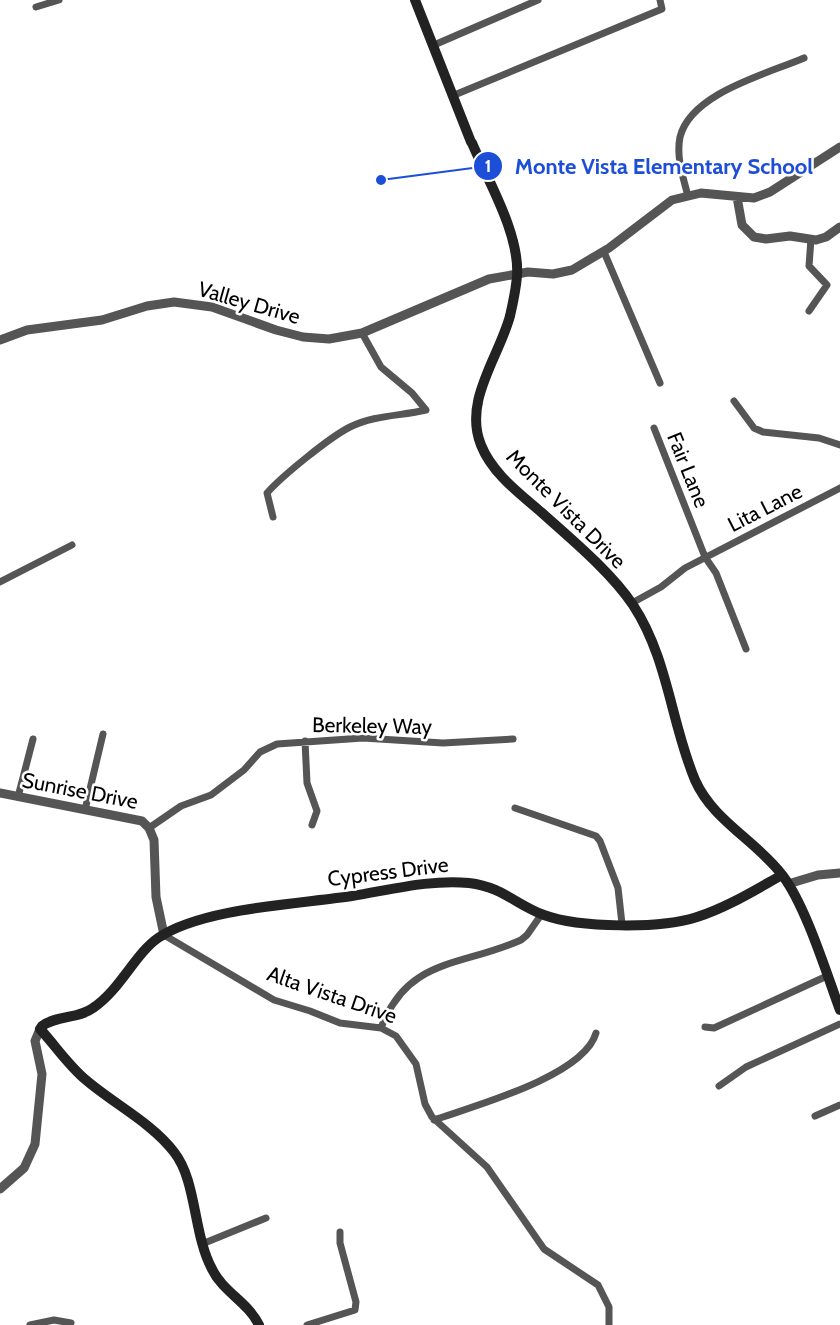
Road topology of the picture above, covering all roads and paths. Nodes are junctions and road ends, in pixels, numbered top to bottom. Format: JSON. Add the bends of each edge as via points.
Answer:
{"nodes":[{"id":1,"x":59,"y":0,"type":"edge"},
{"id":2,"x":415,"y":0,"type":"edge"},
{"id":3,"x":538,"y":0,"type":"edge"},
{"id":4,"x":660,"y":0,"type":"edge"},
{"id":5,"x":36,"y":7,"type":"dead end"},
{"id":6,"x":434,"y":45,"type":"junction"},
{"id":7,"x":804,"y":58,"type":"dead end"},
{"id":8,"x":452,"y":96,"type":"junction"},
{"id":9,"x":840,"y":147,"type":"edge"},
{"id":10,"x":688,"y":196,"type":"junction"},
{"id":11,"x":737,"y":197,"type":"junction"},
{"id":12,"x":840,"y":227,"type":"edge"},
{"id":13,"x":811,"y":239,"type":"junction"},
{"id":14,"x":604,"y":252,"type":"junction"},
{"id":15,"x":517,"y":275,"type":"junction"},
{"id":16,"x":809,"y":311,"type":"dead end"},
{"id":17,"x":362,"y":333,"type":"junction"},
{"id":18,"x":0,"y":340,"type":"edge"},
{"id":19,"x":660,"y":383,"type":"dead end"},
{"id":20,"x":734,"y":401,"type":"dead end"},
{"id":21,"x":654,"y":428,"type":"dead end"},
{"id":22,"x":840,"y":445,"type":"edge"},
{"id":23,"x":840,"y":488,"type":"edge"},
{"id":24,"x":273,"y":517,"type":"dead end"},
{"id":25,"x":72,"y":545,"type":"dead end"},
{"id":26,"x":705,"y":557,"type":"junction"},
{"id":27,"x":0,"y":582,"type":"edge"},
{"id":28,"x":632,"y":603,"type":"junction"},
{"id":29,"x":746,"y":649,"type":"dead end"},
{"id":30,"x":103,"y":734,"type":"dead end"},
{"id":31,"x":33,"y":739,"type":"dead end"},
{"id":32,"x":513,"y":739,"type":"dead end"},
{"id":33,"x":305,"y":741,"type":"junction"},
{"id":34,"x":0,"y":793,"type":"edge"},
{"id":35,"x":18,"y":797,"type":"junction"},
{"id":36,"x":515,"y":808,"type":"dead end"},
{"id":37,"x":85,"y":810,"type":"junction"},
{"id":38,"x":312,"y":825,"type":"dead end"},
{"id":39,"x":149,"y":828,"type":"junction"},
{"id":40,"x":840,"y":873,"type":"edge"},
{"id":41,"x":785,"y":880,"type":"junction"},
{"id":42,"x":541,"y":915,"type":"junction"},
{"id":43,"x":622,"y":924,"type":"junction"},
{"id":44,"x":164,"y":935,"type":"junction"},
{"id":45,"x":827,"y":976,"type":"junction"},
{"id":46,"x":839,"y":1004,"type":"edge"},
{"id":47,"x":840,"y":1024,"type":"edge"},
{"id":48,"x":705,"y":1026,"type":"dead end"},
{"id":49,"x":381,"y":1028,"type":"junction"},
{"id":50,"x":40,"y":1029,"type":"junction"},
{"id":51,"x":596,"y":1033,"type":"dead end"},
{"id":52,"x":719,"y":1086,"type":"dead end"},
{"id":53,"x":840,"y":1105,"type":"edge"},
{"id":54,"x":815,"y":1116,"type":"dead end"},
{"id":55,"x":434,"y":1120,"type":"junction"},
{"id":56,"x":0,"y":1190,"type":"edge"},
{"id":57,"x":266,"y":1218,"type":"dead end"},
{"id":58,"x":340,"y":1232,"type":"dead end"},
{"id":59,"x":202,"y":1244,"type":"junction"},
{"id":60,"x":71,"y":1323,"type":"dead end"},
{"id":61,"x":30,"y":1325,"type":"edge"},
{"id":62,"x":259,"y":1325,"type":"edge"},
{"id":63,"x":307,"y":1325,"type":"edge"},
{"id":64,"x":609,"y":1325,"type":"edge"}],
"edges":[{"from":1,"to":5,"type":"street"},
{"from":2,"to":6,"type":"main road","name":"Monte Vista Drive"},
{"from":3,"to":6,"type":"street"},
{"from":4,"to":8,"type":"street","via":[[662,9]]},
{"from":6,"to":8,"type":"main road","name":"Monte Vista Drive"},
{"from":7,"to":10,"type":"street","via":[[704,101],[685,124],[679,154]]},
{"from":8,"to":15,"type":"main road","name":"Monte Vista Drive","via":[[508,226]]},
{"from":9,"to":11,"type":"street","name":"Valley Drive","via":[[770,192],[754,198]]},
{"from":10,"to":11,"type":"street","name":"Valley Drive","via":[[713,193]]},
{"from":10,"to":14,"type":"street","name":"Valley Drive","via":[[663,205]]},
{"from":11,"to":13,"type":"street","via":[[742,225],[754,237]]},
{"from":12,"to":13,"type":"street","via":[[826,237]]},
{"from":13,"to":16,"type":"street","via":[[809,266],[827,285]]},
{"from":14,"to":15,"type":"street","name":"Valley Drive","via":[[572,270]]},
{"from":14,"to":19,"type":"street"},
{"from":15,"to":17,"type":"street","name":"Valley Drive","via":[[479,283]]},
{"from":15,"to":28,"type":"main road","name":"Monte Vista Drive","via":[[510,316],[476,411],[481,445],[503,478]]},
{"from":17,"to":18,"type":"street","name":"Valley Drive","via":[[329,339],[303,337],[212,307],[174,302],[102,320],[27,330]]},
{"from":17,"to":24,"type":"street","via":[[381,367],[426,410],[351,426],[267,493]]},
{"from":20,"to":22,"type":"street","via":[[754,428],[763,432],[819,438]]},
{"from":21,"to":26,"type":"street","name":"Fair Lane"},
{"from":23,"to":26,"type":"street","name":"Lita Lane"},
{"from":25,"to":27,"type":"street"},
{"from":26,"to":28,"type":"street","name":"Lita Lane"},
{"from":26,"to":29,"type":"street","via":[[716,573]]},
{"from":28,"to":41,"type":"main road","name":"Monte Vista Drive","via":[[655,649],[700,789],[724,820],[765,854]]},
{"from":30,"to":37,"type":"street"},
{"from":31,"to":35,"type":"street"},
{"from":32,"to":33,"type":"street","name":"Berkeley Way","via":[[443,743],[363,738]]},
{"from":33,"to":38,"type":"street","via":[[307,783],[317,811]]},
{"from":33,"to":39,"type":"street","name":"Berkeley Way","via":[[276,744],[260,752],[211,795],[181,806]]},
{"from":34,"to":35,"type":"street","name":"Sunrise Drive"},
{"from":35,"to":37,"type":"street","name":"Sunrise Drive"},
{"from":36,"to":43,"type":"street","via":[[600,840],[618,888]]},
{"from":37,"to":39,"type":"street","name":"Sunrise Drive","via":[[142,821]]},
{"from":39,"to":44,"type":"street","name":"Sunrise Drive","via":[[154,840],[156,897]]},
{"from":40,"to":41,"type":"street","name":"Cypress Drive"},
{"from":41,"to":43,"type":"main road","name":"Cypress Drive","via":[[694,918]]},
{"from":41,"to":45,"type":"main road","name":"Monte Vista Drive"},
{"from":42,"to":43,"type":"main road","name":"Cypress Drive","via":[[579,923]]},
{"from":42,"to":44,"type":"main road","name":"Cypress Drive","via":[[492,888],[445,882],[216,916]]},
{"from":42,"to":49,"type":"street","via":[[521,940],[415,978],[393,1000]]},
{"from":44,"to":49,"type":"street","name":"Alta Vista Drive","via":[[274,1000],[347,1025]]},
{"from":44,"to":50,"type":"main road","via":[[93,1008],[51,1021]]},
{"from":45,"to":46,"type":"main road","name":"Monte Vista Drive"},
{"from":45,"to":48,"type":"street","via":[[714,1028]]},
{"from":47,"to":52,"type":"street","via":[[746,1067]]},
{"from":49,"to":55,"type":"street","name":"Alta Vista Drive","via":[[396,1036],[410,1052],[419,1071],[425,1104]]},
{"from":50,"to":56,"type":"street","via":[[35,1042],[42,1074],[34,1144],[24,1168]]},
{"from":50,"to":59,"type":"main road","via":[[84,1079],[173,1151],[186,1175]]},
{"from":51,"to":55,"type":"street","via":[[585,1051],[534,1084]]},
{"from":53,"to":54,"type":"street"},
{"from":55,"to":64,"type":"street","name":"Alta Vista Drive","via":[[487,1167],[544,1249],[598,1285],[608,1302]]},
{"from":57,"to":59,"type":"street"},
{"from":58,"to":63,"type":"street","via":[[355,1310]]},
{"from":59,"to":62,"type":"main road","via":[[218,1279]]},
{"from":60,"to":61,"type":"street","via":[[54,1320]]}]}
